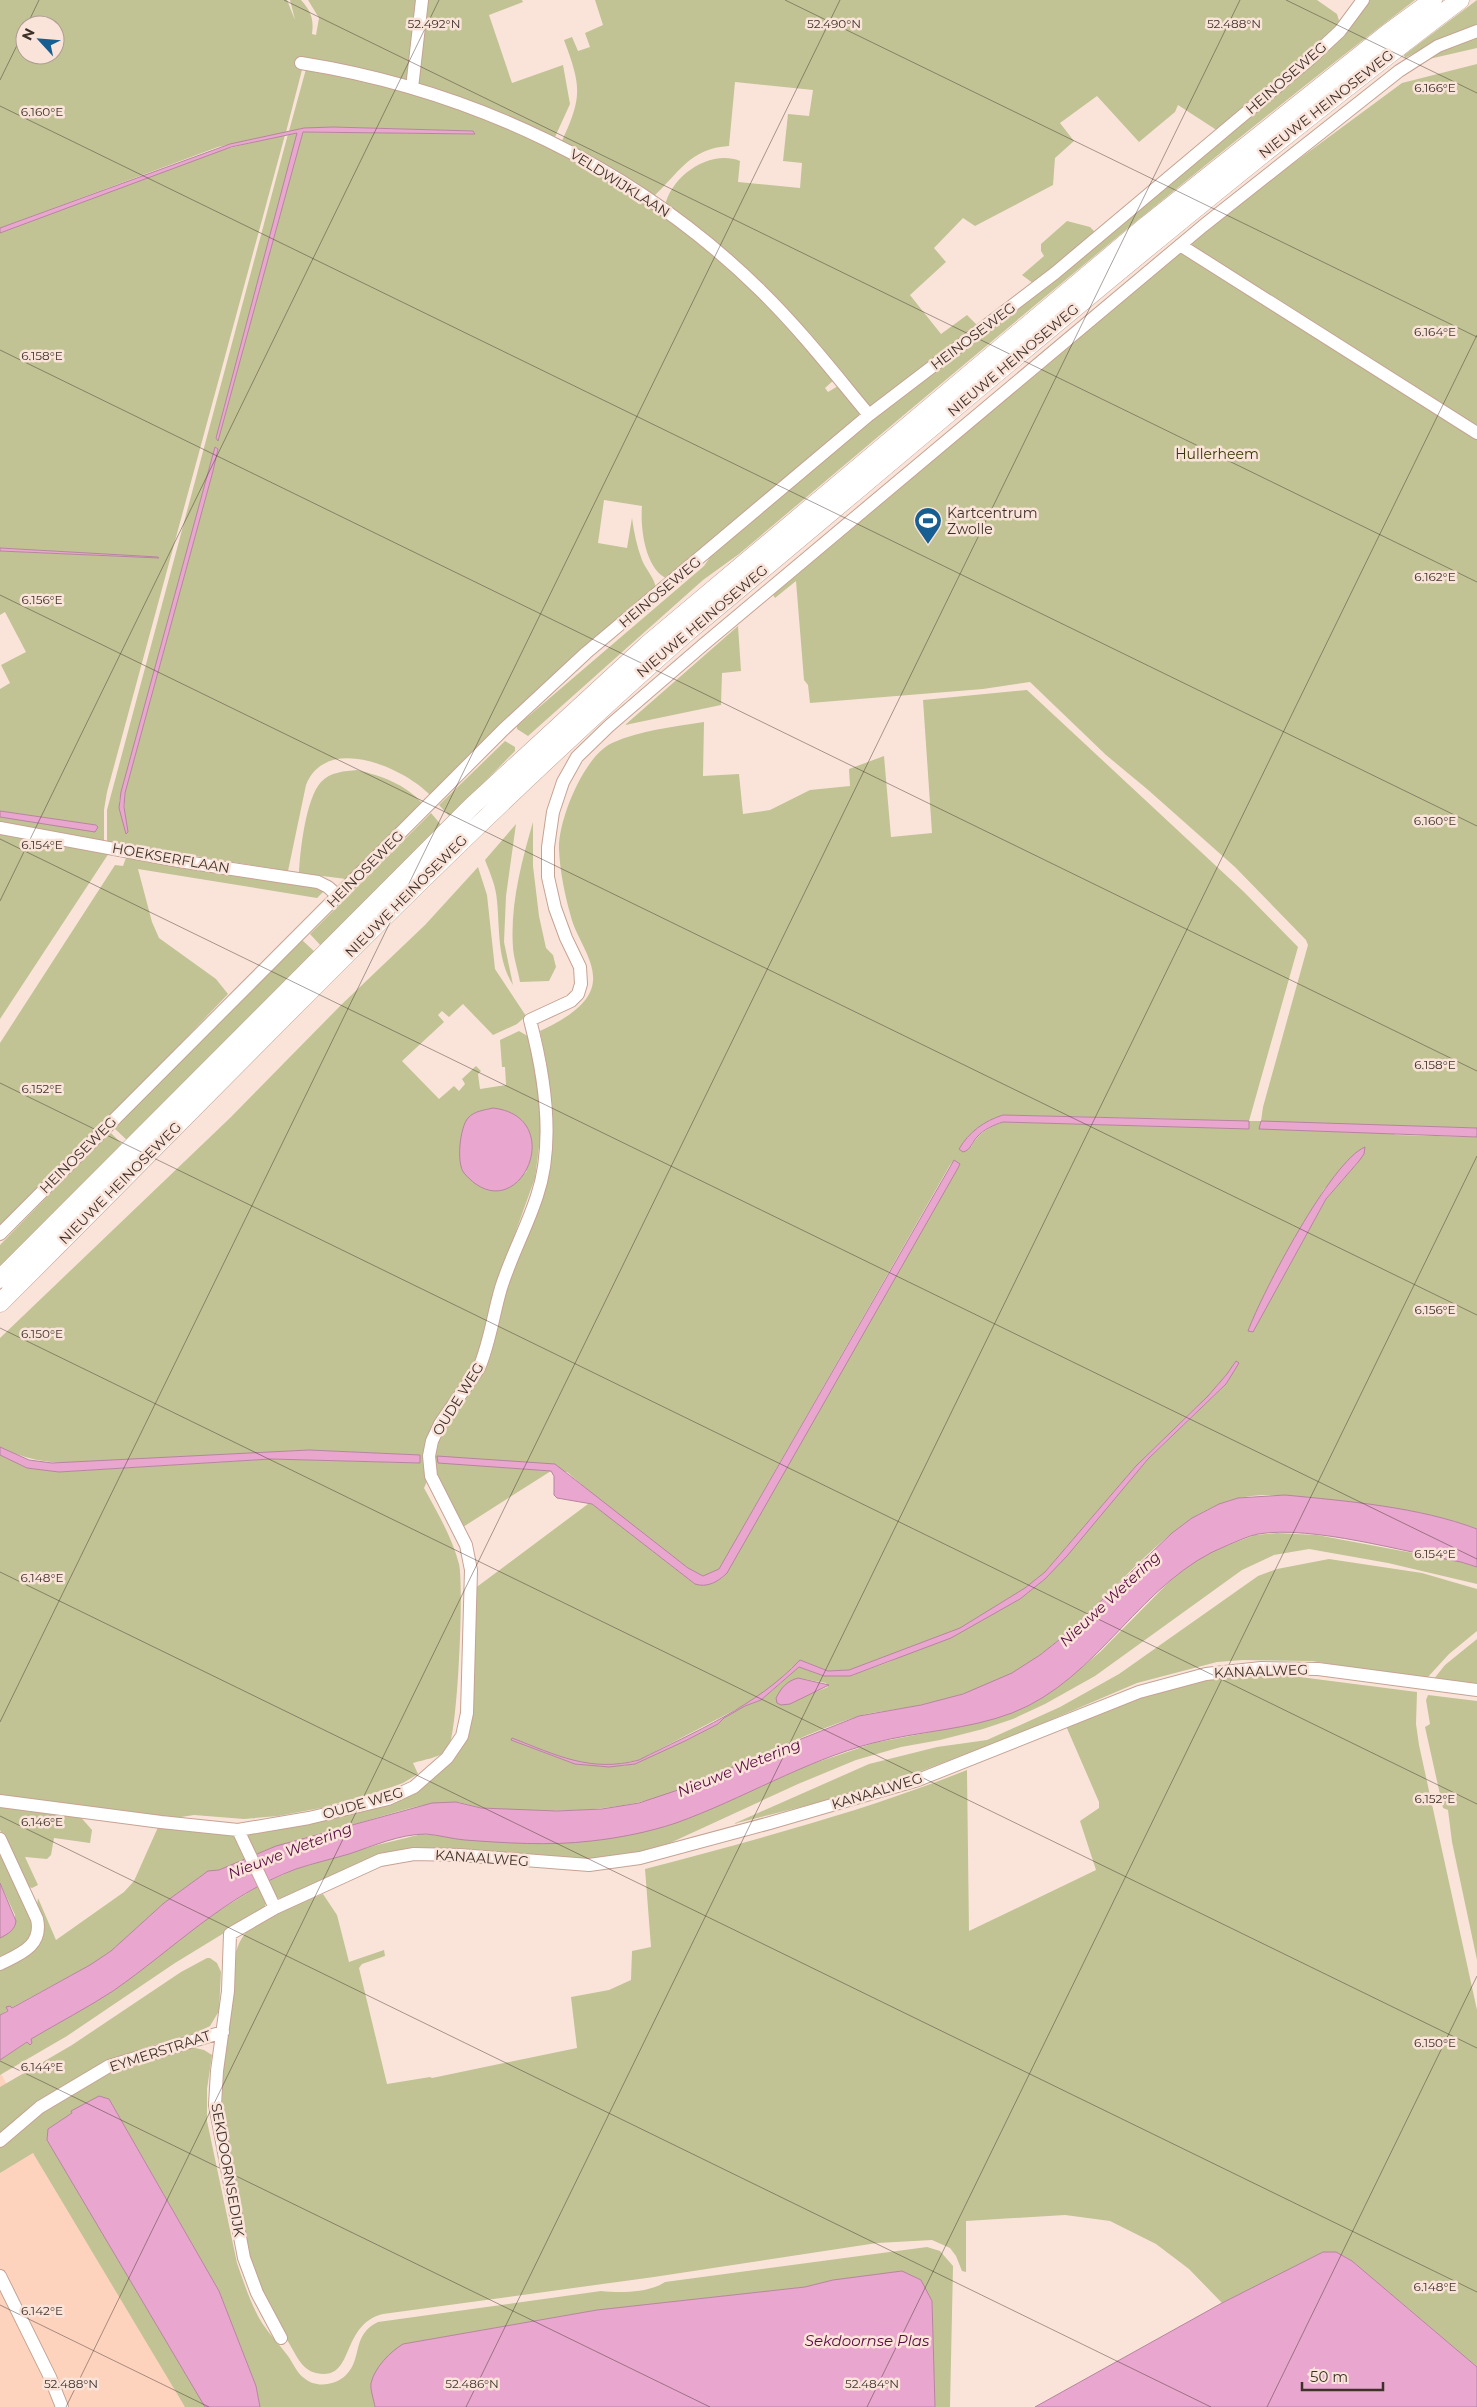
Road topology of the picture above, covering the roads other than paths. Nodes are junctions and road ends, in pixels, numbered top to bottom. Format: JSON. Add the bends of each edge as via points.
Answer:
{"nodes":[{"id":1,"x":422,"y":0,"type":"edge"},
{"id":2,"x":1363,"y":0,"type":"edge"},
{"id":3,"x":1433,"y":0,"type":"edge"},
{"id":4,"x":1460,"y":0,"type":"edge"},
{"id":5,"x":1477,"y":31,"type":"edge"},
{"id":6,"x":301,"y":63,"type":"dead end"},
{"id":7,"x":412,"y":88,"type":"junction"},
{"id":8,"x":1180,"y":245,"type":"junction"},
{"id":9,"x":869,"y":415,"type":"junction"},
{"id":10,"x":1477,"y":433,"type":"edge"},
{"id":11,"x":0,"y":828,"type":"edge"},
{"id":12,"x":338,"y":896,"type":"junction"},
{"id":13,"x":0,"y":1234,"type":"edge"},
{"id":14,"x":0,"y":1279,"type":"edge"},
{"id":15,"x":0,"y":1303,"type":"edge"},
{"id":16,"x":1477,"y":1690,"type":"edge"},
{"id":17,"x":0,"y":1801,"type":"edge"},
{"id":18,"x":241,"y":1836,"type":"junction"},
{"id":19,"x":0,"y":1839,"type":"edge"},
{"id":20,"x":273,"y":1902,"type":"junction"},
{"id":21,"x":230,"y":1934,"type":"joint"},
{"id":22,"x":0,"y":1964,"type":"edge"},
{"id":23,"x":223,"y":2032,"type":"junction"},
{"id":24,"x":0,"y":2141,"type":"edge"},
{"id":25,"x":0,"y":2276,"type":"edge"},
{"id":26,"x":281,"y":2338,"type":"dead end"},
{"id":27,"x":62,"y":2407,"type":"edge"}],
"edges":[{"from":1,"to":7,"type":"street"},
{"from":2,"to":9,"type":"street","name":"HEINOSEWEG","via":[[1335,36],[1055,273]]},
{"from":3,"to":14,"type":"highway","name":"NIEUWE HEINOSEWEG","via":[[1147,224],[647,645],[472,806]]},
{"from":4,"to":15,"type":"highway","name":"NIEUWE HEINOSEWEG","via":[[1231,179],[613,697],[472,831]]},
{"from":5,"to":8,"type":"street","via":[[1438,46],[1399,71]]},
{"from":6,"to":7,"type":"street","name":"VELDWIJKLAAN","via":[[355,72]]},
{"from":7,"to":9,"type":"street","name":"VELDWIJKLAAN","via":[[474,108],[535,134],[579,156],[651,200],[707,242],[760,289]]},
{"from":8,"to":10,"type":"street"},
{"from":8,"to":18,"type":"street","name":"OUDE WEG","via":[[703,645],[577,757],[563,782],[553,812],[548,877],[555,908],[580,967],[581,984],[571,1001],[530,1020],[538,1054],[546,1127],[543,1174],[538,1196],[501,1290],[482,1362],[436,1432],[428,1456],[430,1476],[463,1538],[470,1561],[467,1712],[462,1736],[447,1758],[405,1792]]},
{"from":9,"to":12,"type":"street","name":"HEINOSEWEG","via":[[586,653]]},
{"from":11,"to":12,"type":"street","name":"HOEKSERFLAAN","via":[[179,861],[318,882]]},
{"from":12,"to":13,"type":"street","name":"HEINOSEWEG"},
{"from":16,"to":20,"type":"street","name":"KANAALWEG","via":[[1310,1669],[1241,1669],[1198,1675],[1139,1692],[918,1780],[640,1858],[589,1865],[459,1855],[397,1856]]},
{"from":17,"to":18,"type":"street"},
{"from":18,"to":20,"type":"street"},
{"from":19,"to":22,"type":"street","via":[[38,1925],[32,1946]]},
{"from":20,"to":21,"type":"street","name":"KANAALWEG"},
{"from":21,"to":23,"type":"street","name":"SEKDOORNSEDIJK"},
{"from":23,"to":24,"type":"street","name":"EYMERSTRAAT","via":[[109,2066],[40,2107]]},
{"from":23,"to":26,"type":"street","name":"SEKDOORNSEDIJK","via":[[215,2105],[230,2190],[244,2258],[257,2293]]},
{"from":25,"to":27,"type":"street"}]}
